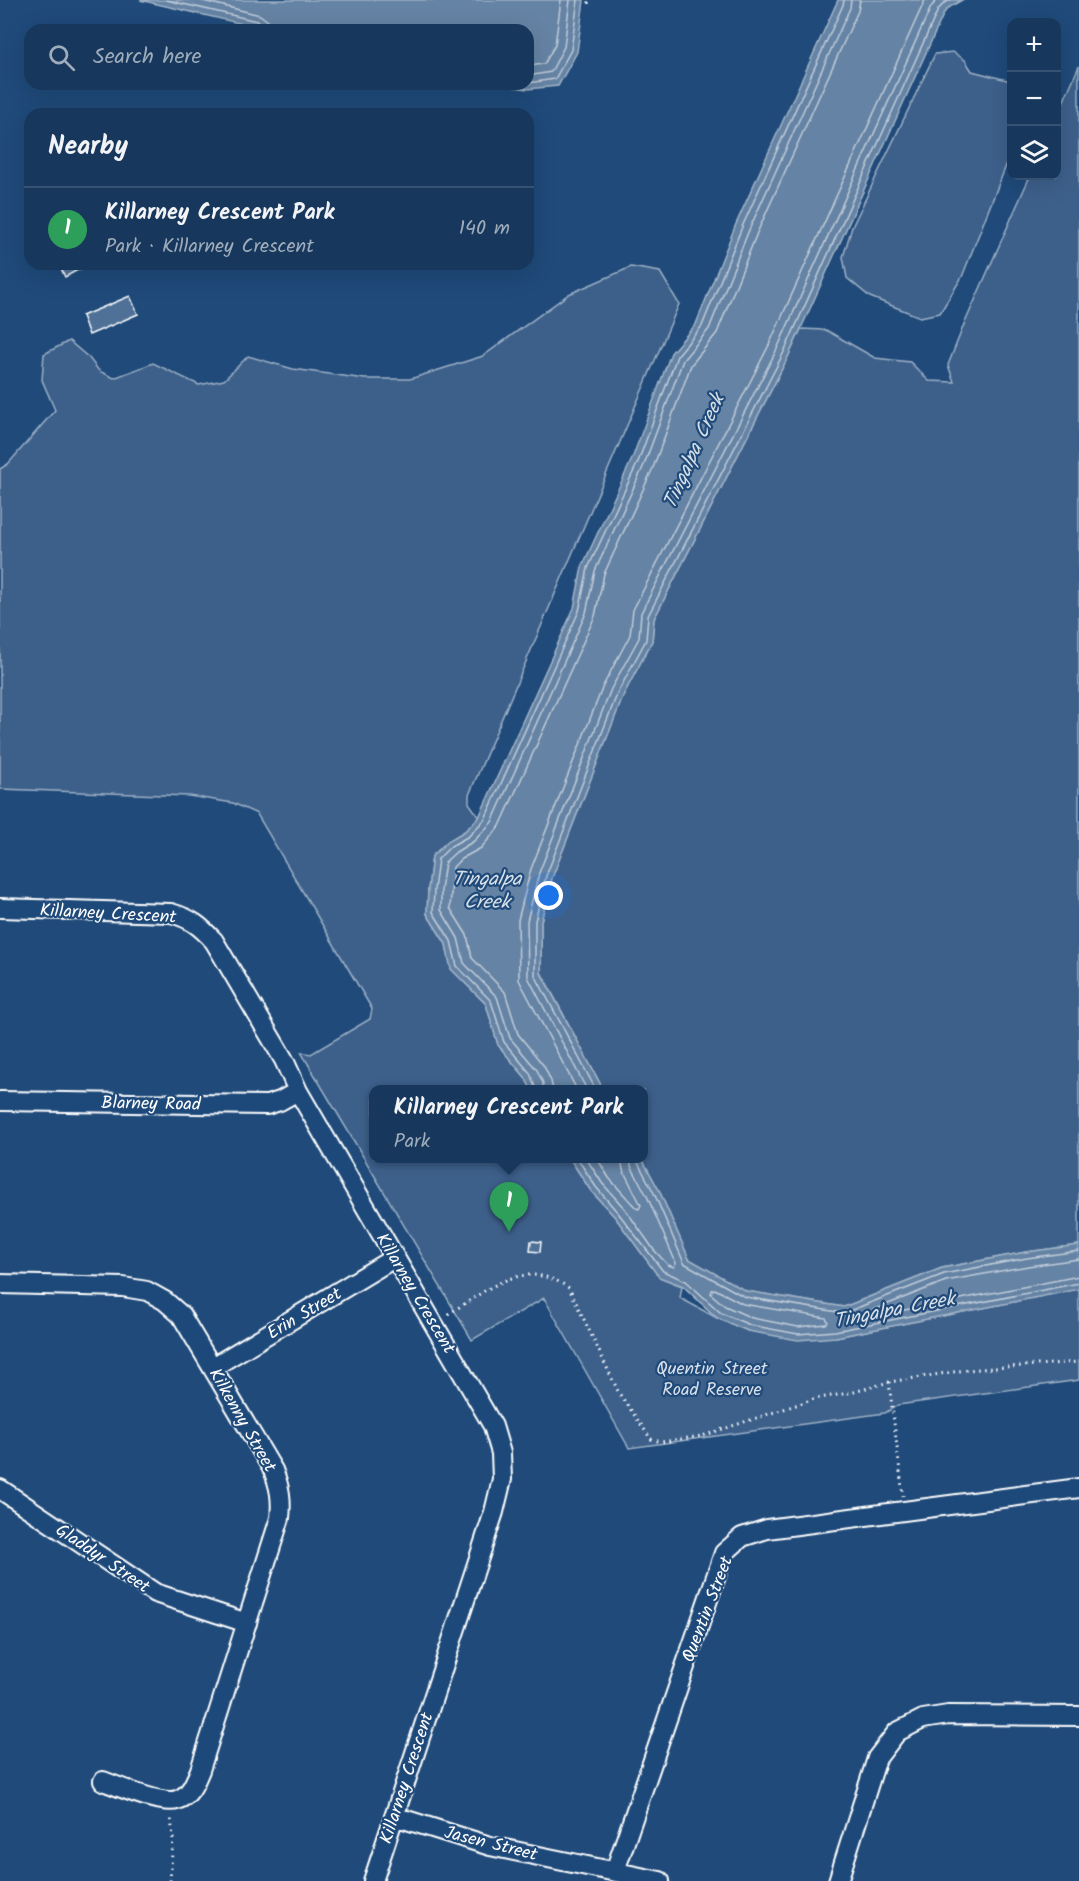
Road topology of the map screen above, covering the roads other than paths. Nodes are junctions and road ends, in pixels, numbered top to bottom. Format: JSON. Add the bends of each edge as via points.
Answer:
{"nodes":[{"id":1,"x":0,"y":908,"type":"edge"},
{"id":2,"x":298,"y":1091,"type":"junction"},
{"id":3,"x":0,"y":1101,"type":"edge"},
{"id":4,"x":394,"y":1258,"type":"junction"},
{"id":5,"x":0,"y":1284,"type":"edge"},
{"id":6,"x":213,"y":1367,"type":"junction"},
{"id":7,"x":1079,"y":1488,"type":"edge"},
{"id":8,"x":0,"y":1489,"type":"edge"},
{"id":9,"x":247,"y":1623,"type":"junction"},
{"id":10,"x":1079,"y":1716,"type":"edge"},
{"id":11,"x":103,"y":1781,"type":"dead end"},
{"id":12,"x":394,"y":1816,"type":"junction"},
{"id":13,"x":615,"y":1871,"type":"junction"},
{"id":14,"x":373,"y":1881,"type":"edge"},
{"id":15,"x":660,"y":1881,"type":"edge"},
{"id":16,"x":838,"y":1881,"type":"edge"}],
"edges":[{"from":1,"to":2,"type":"street","name":"Killarney Crescent","via":[[171,913],[187,918],[214,941]]},
{"from":2,"to":3,"type":"street","name":"Blarney Road","via":[[267,1105]]},
{"from":2,"to":4,"type":"street","name":"Killarney Crescent"},
{"from":4,"to":6,"type":"street","name":"Erin Street"},
{"from":4,"to":12,"type":"street","name":"Killarney Crescent","via":[[493,1426],[501,1453],[502,1479]]},
{"from":5,"to":6,"type":"street","name":"Kilkenny Street","via":[[147,1291],[181,1315]]},
{"from":6,"to":9,"type":"street","name":"Kilkenny Street","via":[[280,1486],[280,1518]]},
{"from":7,"to":13,"type":"street","name":"Quentin Street","via":[[767,1530],[742,1537],[723,1553]]},
{"from":8,"to":9,"type":"street","name":"Gladdyr Street","via":[[155,1593]]},
{"from":9,"to":11,"type":"street","name":"Kilkenny Street","via":[[191,1790],[179,1800],[170,1801]]},
{"from":10,"to":16,"type":"street","via":[[948,1715],[923,1719],[897,1732],[877,1758]]},
{"from":12,"to":13,"type":"street","name":"Jasen Street","via":[[490,1846]]},
{"from":12,"to":14,"type":"street","name":"Killarney Crescent"},
{"from":13,"to":15,"type":"street","name":"Jasen Street"}]}
